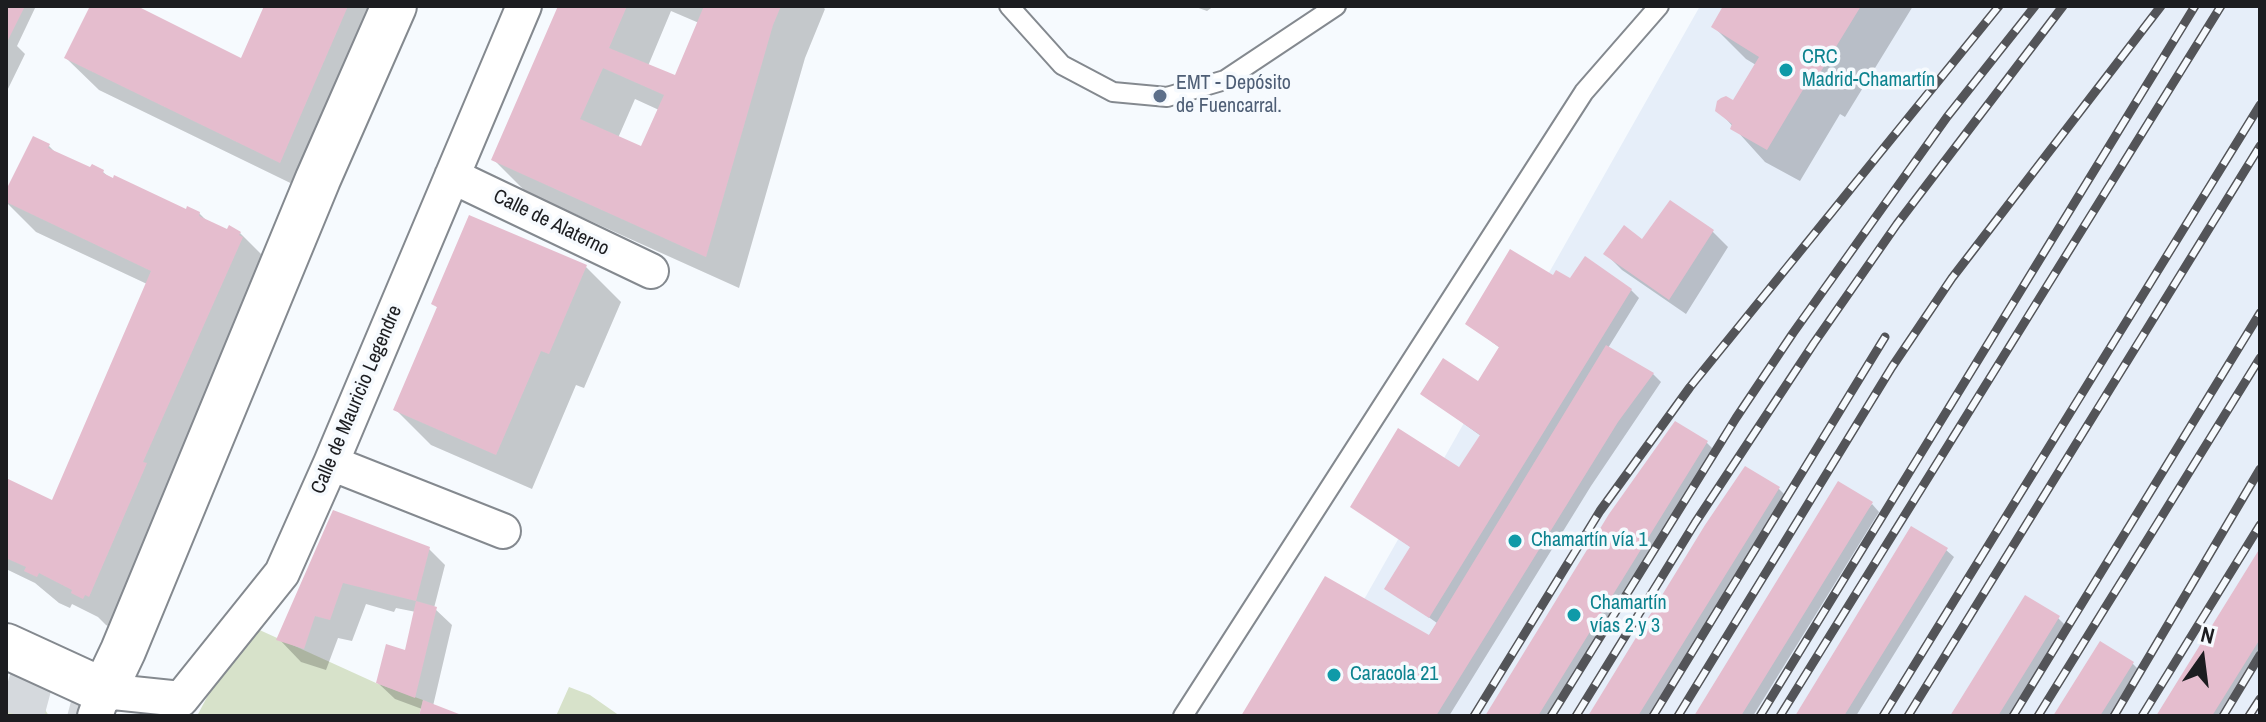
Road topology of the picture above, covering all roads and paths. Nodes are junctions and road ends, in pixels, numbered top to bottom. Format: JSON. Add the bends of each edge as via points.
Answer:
{"nodes":[{"id":1,"x":394,"y":6,"type":"edge"},
{"id":2,"x":524,"y":6,"type":"edge"},
{"id":3,"x":1009,"y":6,"type":"edge"},
{"id":4,"x":1336,"y":6,"type":"edge"},
{"id":5,"x":1659,"y":6,"type":"edge"},
{"id":6,"x":452,"y":176,"type":"junction"},
{"id":7,"x":651,"y":271,"type":"dead end"},
{"id":8,"x":331,"y":463,"type":"junction"},
{"id":9,"x":503,"y":531,"type":"dead end"},
{"id":10,"x":6,"y":646,"type":"edge"},
{"id":11,"x":100,"y":704,"type":"edge"},
{"id":12,"x":1183,"y":716,"type":"edge"}],
"edges":[{"from":1,"to":11,"type":"street"},
{"from":2,"to":6,"type":"street","name":"Calle de Mauricio Legendre"},
{"from":3,"to":4,"type":"lane","via":[[1062,65],[1113,92],[1167,97],[1225,80]]},
{"from":5,"to":12,"type":"lane","via":[[1584,92]]},
{"from":6,"to":7,"type":"street","name":"Calle de Alaterno"},
{"from":6,"to":8,"type":"street","name":"Calle de Mauricio Legendre"},
{"from":8,"to":9,"type":"street"},
{"from":8,"to":11,"type":"street","name":"Calle de Mauricio Legendre","via":[[282,573],[181,699]]},
{"from":10,"to":11,"type":"street"}]}
